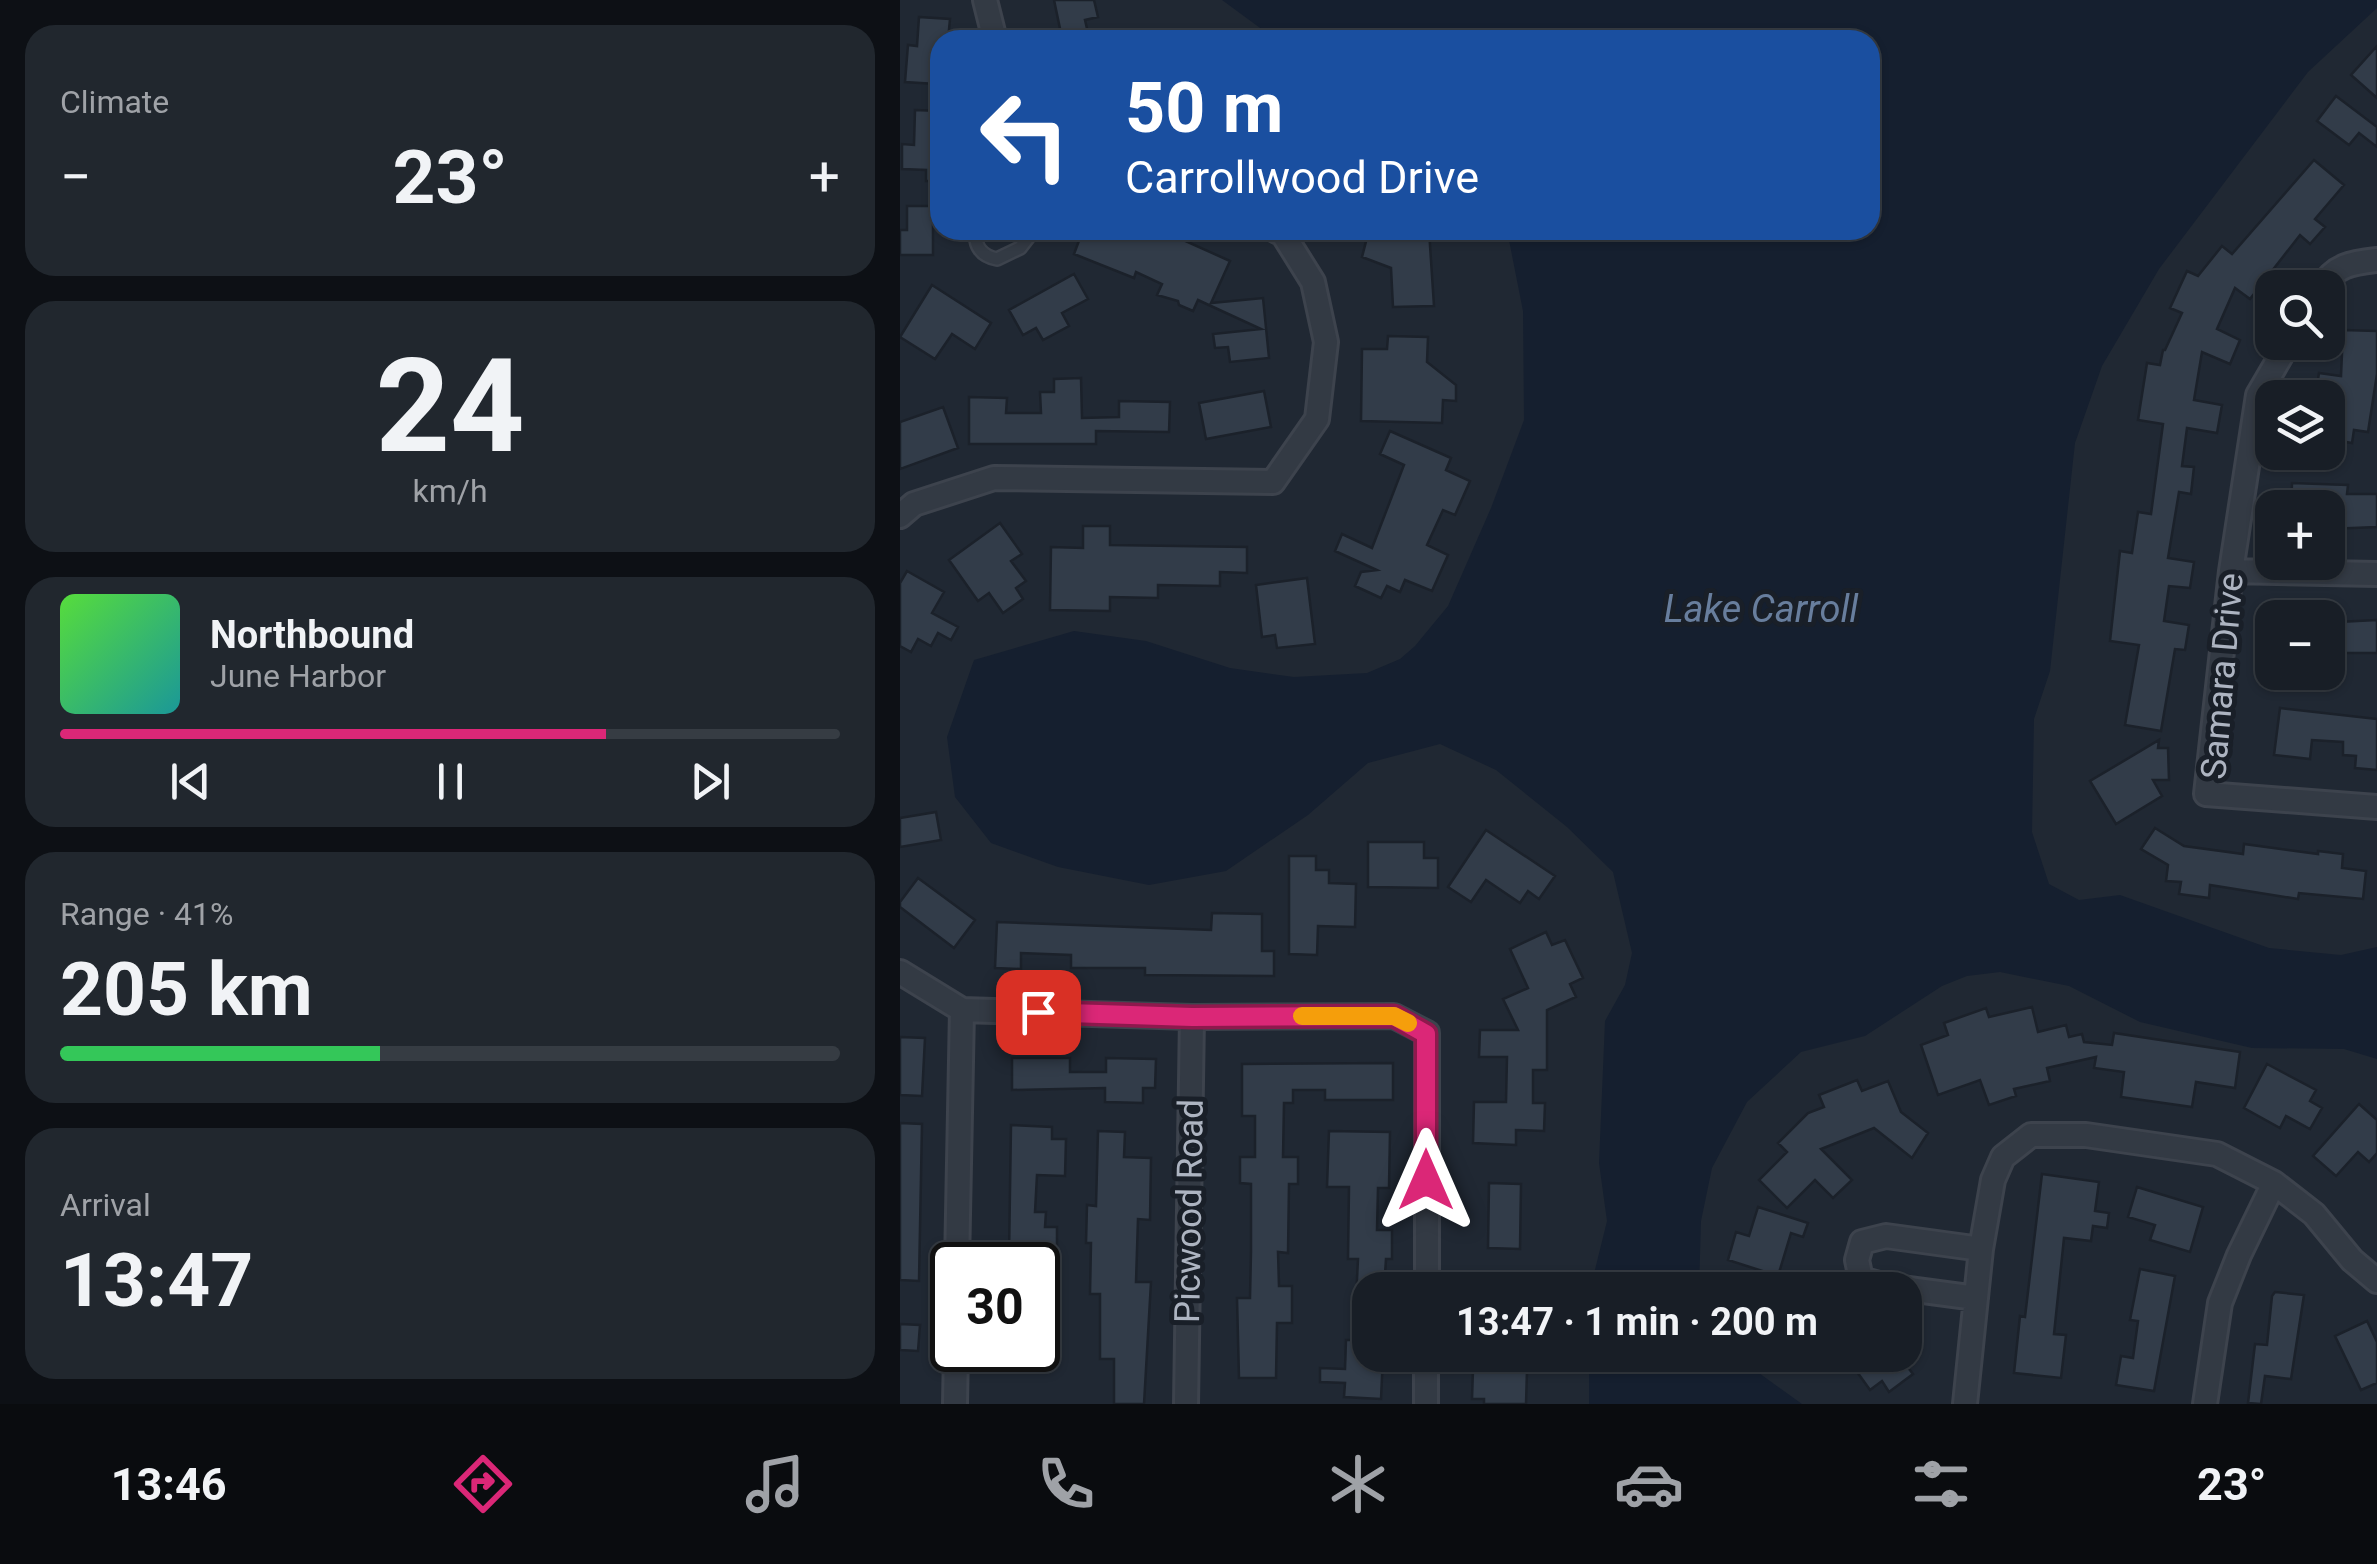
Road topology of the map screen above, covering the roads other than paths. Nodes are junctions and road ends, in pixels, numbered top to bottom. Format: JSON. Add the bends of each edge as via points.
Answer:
{"nodes":[{"id":1,"x":985,"y":0,"type":"edge"},
{"id":2,"x":992,"y":30,"type":"edge"},
{"id":3,"x":975,"y":240,"type":"edge"},
{"id":4,"x":1026,"y":240,"type":"edge"},
{"id":5,"x":1287,"y":240,"type":"edge"},
{"id":6,"x":2377,"y":260,"type":"edge"},
{"id":7,"x":2335,"y":270,"type":"edge"},
{"id":8,"x":2278,"y":360,"type":"edge"},
{"id":9,"x":900,"y":516,"type":"edge"},
{"id":10,"x":2231,"y":571,"type":"junction"},
{"id":11,"x":2377,"y":574,"type":"edge"},
{"id":12,"x":2377,"y":807,"type":"edge"},
{"id":13,"x":900,"y":972,"type":"edge"},
{"id":14,"x":962,"y":1010,"type":"junction"},
{"id":15,"x":1192,"y":1017,"type":"junction"},
{"id":16,"x":2274,"y":1183,"type":"junction"},
{"id":17,"x":957,"y":1242,"type":"edge"},
{"id":18,"x":1981,"y":1250,"type":"junction"},
{"id":19,"x":1426,"y":1272,"type":"edge"},
{"id":20,"x":2377,"y":1281,"type":"edge"},
{"id":21,"x":1976,"y":1298,"type":"junction"},
{"id":22,"x":956,"y":1372,"type":"edge"},
{"id":23,"x":1426,"y":1372,"type":"edge"},
{"id":24,"x":955,"y":1404,"type":"edge"},
{"id":25,"x":1186,"y":1404,"type":"edge"},
{"id":26,"x":1426,"y":1404,"type":"edge"},
{"id":27,"x":1965,"y":1404,"type":"edge"},
{"id":28,"x":2205,"y":1404,"type":"edge"}],
"edges":[{"from":1,"to":2,"type":"street"},
{"from":3,"to":4,"type":"lane","via":[[997,259]]},
{"from":5,"to":9,"type":"street","via":[[1313,282],[1326,342],[1317,419],[1273,482],[994,478],[914,504]]},
{"from":6,"to":7,"type":"street"},
{"from":8,"to":10,"type":"street","name":"Samara Drive","via":[[2258,395]]},
{"from":10,"to":11,"type":"street"},
{"from":10,"to":12,"type":"street","name":"Samara Drive","via":[[2206,794]]},
{"from":13,"to":14,"type":"street"},
{"from":14,"to":15,"type":"street"},
{"from":14,"to":17,"type":"street"},
{"from":15,"to":19,"type":"street","via":[[1394,1016],[1426,1034]]},
{"from":15,"to":25,"type":"street","name":"Picwood Road"},
{"from":16,"to":18,"type":"street","via":[[2217,1154],[2086,1135],[2031,1135],[2003,1157]]},
{"from":16,"to":20,"type":"street","via":[[2314,1214]]},
{"from":16,"to":28,"type":"street","via":[[2220,1304]]},
{"from":18,"to":21,"type":"street"},
{"from":18,"to":21,"type":"street","via":[[1886,1236],[1862,1242],[1857,1260],[1862,1279]]},
{"from":21,"to":27,"type":"street"},
{"from":22,"to":24,"type":"street"},
{"from":23,"to":26,"type":"street"}]}
